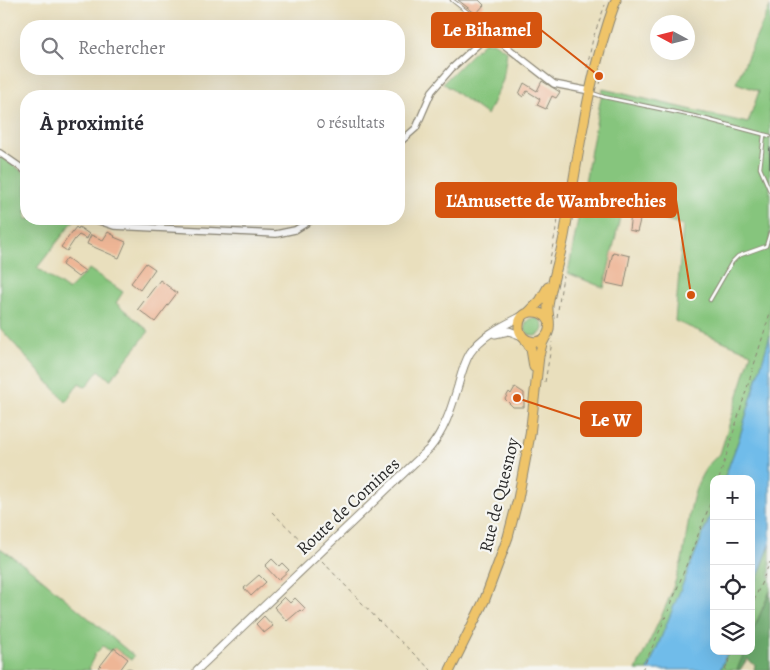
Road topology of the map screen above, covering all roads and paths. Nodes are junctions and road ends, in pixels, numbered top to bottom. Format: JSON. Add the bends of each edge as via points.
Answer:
{"nodes":[{"id":1,"x":452,"y":0,"type":"edge"},
{"id":2,"x":608,"y":0,"type":"edge"},
{"id":3,"x":616,"y":0,"type":"edge"},
{"id":4,"x":492,"y":38,"type":"junction"},
{"id":5,"x":586,"y":69,"type":"dead end"},
{"id":6,"x":590,"y":91,"type":"junction"},
{"id":7,"x":764,"y":135,"type":"junction"},
{"id":8,"x":770,"y":136,"type":"edge"},
{"id":9,"x":405,"y":137,"type":"edge"},
{"id":10,"x":0,"y":153,"type":"edge"},
{"id":11,"x":20,"y":167,"type":"edge"},
{"id":12,"x":770,"y":191,"type":"edge"},
{"id":13,"x":562,"y":198,"type":"dead end"},
{"id":14,"x":105,"y":225,"type":"edge"},
{"id":15,"x":303,"y":225,"type":"edge"},
{"id":16,"x":770,"y":233,"type":"edge"},
{"id":17,"x":558,"y":261,"type":"junction"},
{"id":18,"x":548,"y":269,"type":"dead end"},
{"id":19,"x":710,"y":300,"type":"dead end"},
{"id":20,"x":527,"y":313,"type":"junction"},
{"id":21,"x":770,"y":313,"type":"edge"},
{"id":22,"x":549,"y":321,"type":"junction"},
{"id":23,"x":546,"y":336,"type":"junction"},
{"id":24,"x":524,"y":337,"type":"junction"},
{"id":25,"x":483,"y":340,"type":"junction"},
{"id":26,"x":536,"y":377,"type":"junction"},
{"id":27,"x":720,"y":475,"type":"edge"},
{"id":28,"x":710,"y":504,"type":"edge"},
{"id":29,"x":272,"y":512,"type":"dead end"},
{"id":30,"x":317,"y":556,"type":"junction"},
{"id":31,"x":770,"y":562,"type":"edge"},
{"id":32,"x":755,"y":598,"type":"edge"},
{"id":33,"x":731,"y":655,"type":"edge"},
{"id":34,"x":197,"y":670,"type":"edge"},
{"id":35,"x":431,"y":670,"type":"edge"},
{"id":36,"x":450,"y":670,"type":"edge"},
{"id":37,"x":642,"y":670,"type":"edge"},
{"id":38,"x":725,"y":670,"type":"edge"}],
"edges":[{"from":1,"to":4,"type":"lane","via":[[488,28]]},
{"from":2,"to":5,"type":"path","via":[[597,25]]},
{"from":3,"to":6,"type":"main road"},
{"from":4,"to":6,"type":"street","via":[[507,46],[554,84]]},
{"from":4,"to":9,"type":"street","via":[[481,41],[437,84],[418,124]]},
{"from":6,"to":7,"type":"lane"},
{"from":6,"to":17,"type":"main road"},
{"from":7,"to":8,"type":"lane"},
{"from":7,"to":12,"type":"lane","via":[[760,168]]},
{"from":10,"to":11,"type":"street"},
{"from":13,"to":18,"type":"path"},
{"from":14,"to":15,"type":"street","via":[[276,234]]},
{"from":16,"to":19,"type":"lane","via":[[766,246],[738,256],[732,262]]},
{"from":17,"to":20,"type":"main road","via":[[537,306]]},
{"from":17,"to":22,"type":"main road","via":[[548,306]]},
{"from":20,"to":22,"type":"main road","via":[[542,313]]},
{"from":20,"to":24,"type":"main road","via":[[519,326]]},
{"from":20,"to":25,"type":"street","name":"Route de Comines"},
{"from":21,"to":27,"type":"path"},
{"from":22,"to":23,"type":"main road"},
{"from":23,"to":24,"type":"main road","via":[[538,342]]},
{"from":23,"to":26,"type":"main road","name":"Rue de Quesnoy"},
{"from":24,"to":25,"type":"street","name":"Route de Comines","via":[[504,331]]},
{"from":24,"to":26,"type":"main road","name":"Rue de Quesnoy","via":[[532,352]]},
{"from":25,"to":30,"type":"street","name":"Route de Comines","via":[[465,363],[449,416],[436,440]]},
{"from":26,"to":36,"type":"main road","name":"Rue de Quesnoy","via":[[530,435],[508,537],[485,599]]},
{"from":28,"to":37,"type":"path"},
{"from":29,"to":30,"type":"path"},
{"from":30,"to":34,"type":"street","name":"Route de Comines"},
{"from":30,"to":35,"type":"path"},
{"from":31,"to":32,"type":"path"},
{"from":33,"to":38,"type":"path"}]}
